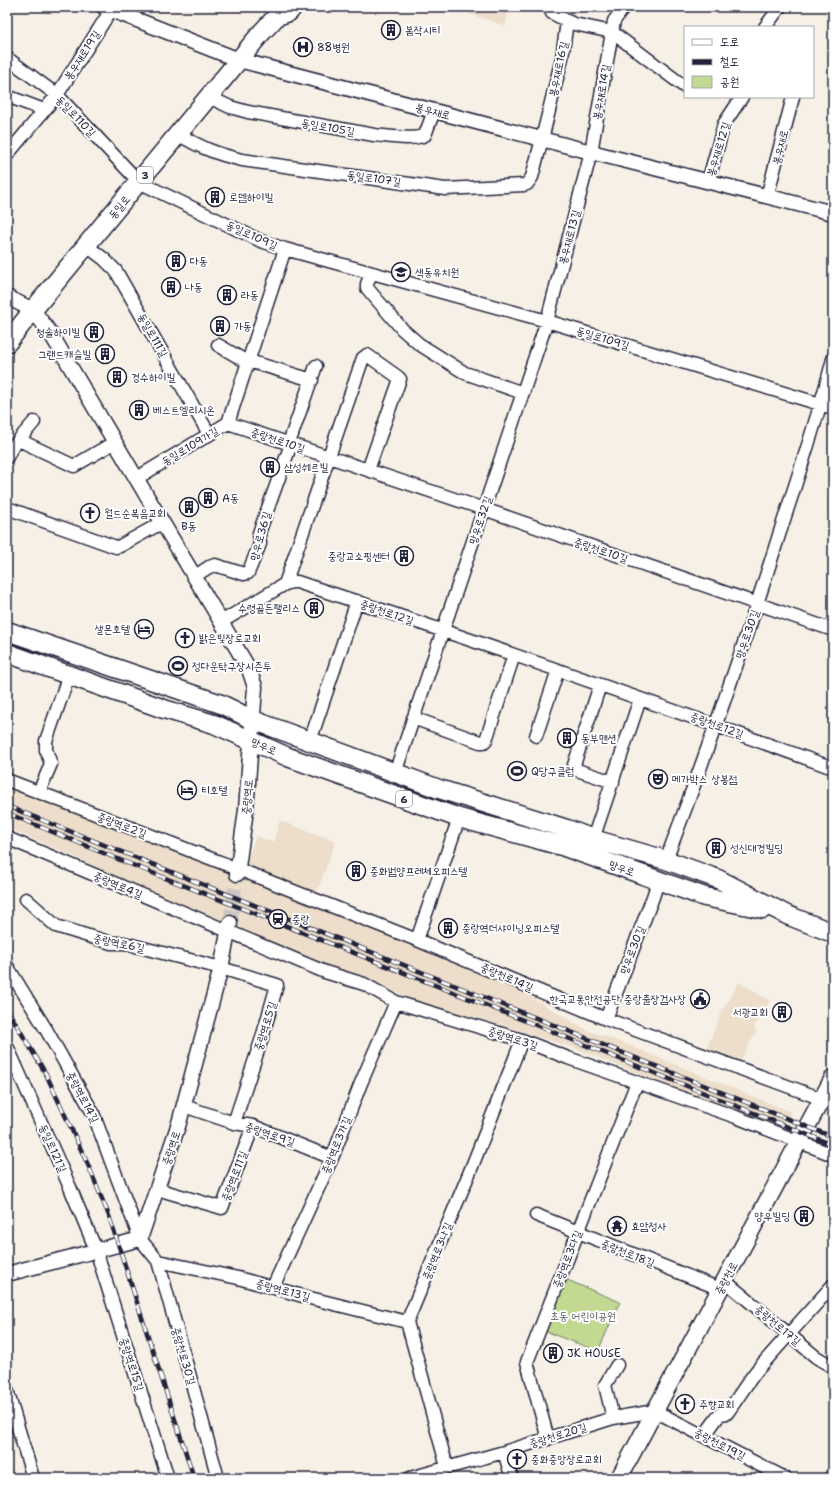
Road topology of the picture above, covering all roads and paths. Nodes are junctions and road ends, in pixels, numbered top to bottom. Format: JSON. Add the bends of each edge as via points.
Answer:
{"nodes":[{"id":1,"x":293,"y":7,"type":"edge"},
{"id":2,"x":549,"y":7,"type":"edge"},
{"id":3,"x":624,"y":7,"type":"edge"},
{"id":4,"x":110,"y":8,"type":"edge"},
{"id":5,"x":773,"y":9,"type":"edge"},
{"id":6,"x":277,"y":11,"type":"edge"},
{"id":7,"x":567,"y":21,"type":"junction"},
{"id":8,"x":765,"y":26,"type":"edge"},
{"id":9,"x":612,"y":32,"type":"junction"},
{"id":10,"x":7,"y":58,"type":"edge"},
{"id":11,"x":239,"y":60,"type":"junction"},
{"id":12,"x":684,"y":85,"type":"edge"},
{"id":13,"x":57,"y":95,"type":"junction"},
{"id":14,"x":7,"y":96,"type":"edge"},
{"id":15,"x":209,"y":97,"type":"junction"},
{"id":16,"x":741,"y":98,"type":"edge"},
{"id":17,"x":793,"y":98,"type":"edge"},
{"id":18,"x":44,"y":110,"type":"junction"},
{"id":19,"x":434,"y":111,"type":"junction"},
{"id":20,"x":178,"y":134,"type":"junction"},
{"id":21,"x":542,"y":139,"type":"junction"},
{"id":22,"x":590,"y":152,"type":"junction"},
{"id":23,"x":7,"y":155,"type":"edge"},
{"id":24,"x":139,"y":182,"type":"junction"},
{"id":25,"x":708,"y":182,"type":"junction"},
{"id":26,"x":767,"y":197,"type":"junction"},
{"id":27,"x":833,"y":213,"type":"edge"},
{"id":28,"x":87,"y":246,"type":"junction"},
{"id":29,"x":285,"y":249,"type":"junction"},
{"id":30,"x":371,"y":273,"type":"junction"},
{"id":31,"x":7,"y":297,"type":"edge"},
{"id":32,"x":33,"y":310,"type":"junction"},
{"id":33,"x":546,"y":321,"type":"junction"},
{"id":34,"x":7,"y":343,"type":"edge"},
{"id":35,"x":218,"y":344,"type":"dead end"},
{"id":36,"x":833,"y":358,"type":"edge"},
{"id":37,"x":249,"y":361,"type":"junction"},
{"id":38,"x":316,"y":366,"type":"dead end"},
{"id":39,"x":312,"y":380,"type":"junction"},
{"id":40,"x":523,"y":393,"type":"junction"},
{"id":41,"x":821,"y":404,"type":"junction"},
{"id":42,"x":833,"y":408,"type":"edge"},
{"id":43,"x":34,"y":422,"type":"dead end"},
{"id":44,"x":228,"y":423,"type":"junction"},
{"id":45,"x":209,"y":434,"type":"junction"},
{"id":46,"x":19,"y":440,"type":"junction"},
{"id":47,"x":115,"y":442,"type":"junction"},
{"id":48,"x":290,"y":444,"type":"junction"},
{"id":49,"x":328,"y":456,"type":"junction"},
{"id":50,"x":7,"y":457,"type":"edge"},
{"id":51,"x":368,"y":470,"type":"junction"},
{"id":52,"x":136,"y":478,"type":"junction"},
{"id":53,"x":7,"y":508,"type":"edge"},
{"id":54,"x":484,"y":509,"type":"junction"},
{"id":55,"x":163,"y":522,"type":"junction"},
{"id":56,"x":195,"y":576,"type":"junction"},
{"id":57,"x":285,"y":584,"type":"junction"},
{"id":58,"x":357,"y":601,"type":"junction"},
{"id":59,"x":757,"y":604,"type":"junction"},
{"id":60,"x":222,"y":622,"type":"junction"},
{"id":61,"x":443,"y":630,"type":"junction"},
{"id":62,"x":833,"y":630,"type":"edge"},
{"id":63,"x":7,"y":631,"type":"edge"},
{"id":64,"x":7,"y":653,"type":"edge"},
{"id":65,"x":514,"y":655,"type":"junction"},
{"id":66,"x":558,"y":670,"type":"junction"},
{"id":67,"x":68,"y":675,"type":"junction"},
{"id":68,"x":600,"y":685,"type":"junction"},
{"id":69,"x":640,"y":698,"type":"junction"},
{"id":70,"x":413,"y":718,"type":"junction"},
{"id":71,"x":253,"y":720,"type":"junction"},
{"id":72,"x":716,"y":725,"type":"junction"},
{"id":73,"x":536,"y":736,"type":"dead end"},
{"id":74,"x":250,"y":740,"type":"junction"},
{"id":75,"x":310,"y":741,"type":"junction"},
{"id":76,"x":833,"y":768,"type":"edge"},
{"id":77,"x":395,"y":773,"type":"junction"},
{"id":78,"x":7,"y":780,"type":"edge"},
{"id":79,"x":613,"y":782,"type":"junction"},
{"id":80,"x":39,"y":792,"type":"junction"},
{"id":81,"x":459,"y":818,"type":"junction"},
{"id":82,"x":7,"y":838,"type":"edge"},
{"id":83,"x":593,"y":839,"type":"junction"},
{"id":84,"x":666,"y":860,"type":"junction"},
{"id":85,"x":238,"y":872,"type":"junction"},
{"id":86,"x":658,"y":881,"type":"junction"},
{"id":87,"x":26,"y":899,"type":"dead end"},
{"id":88,"x":787,"y":914,"type":"junction"},
{"id":89,"x":230,"y":927,"type":"junction"},
{"id":90,"x":833,"y":933,"type":"edge"},
{"id":91,"x":417,"y":940,"type":"junction"},
{"id":92,"x":7,"y":966,"type":"edge"},
{"id":93,"x":221,"y":968,"type":"junction"},
{"id":94,"x":396,"y":1002,"type":"junction"},
{"id":95,"x":606,"y":1019,"type":"junction"},
{"id":96,"x":522,"y":1040,"type":"junction"},
{"id":97,"x":7,"y":1046,"type":"edge"},
{"id":98,"x":833,"y":1078,"type":"edge"},
{"id":99,"x":637,"y":1082,"type":"junction"},
{"id":100,"x":828,"y":1101,"type":"edge"},
{"id":101,"x":184,"y":1106,"type":"junction"},
{"id":102,"x":234,"y":1123,"type":"junction"},
{"id":103,"x":253,"y":1126,"type":"junction"},
{"id":104,"x":799,"y":1141,"type":"junction"},
{"id":105,"x":833,"y":1154,"type":"edge"},
{"id":106,"x":332,"y":1158,"type":"junction"},
{"id":107,"x":157,"y":1189,"type":"junction"},
{"id":108,"x":536,"y":1215,"type":"dead end"},
{"id":109,"x":577,"y":1232,"type":"junction"},
{"id":110,"x":140,"y":1239,"type":"junction"},
{"id":111,"x":96,"y":1250,"type":"junction"},
{"id":112,"x":158,"y":1261,"type":"junction"},
{"id":113,"x":7,"y":1274,"type":"edge"},
{"id":114,"x":722,"y":1285,"type":"junction"},
{"id":115,"x":833,"y":1285,"type":"edge"},
{"id":116,"x":273,"y":1287,"type":"junction"},
{"id":117,"x":407,"y":1322,"type":"junction"},
{"id":118,"x":789,"y":1334,"type":"junction"},
{"id":119,"x":617,"y":1365,"type":"dead end"},
{"id":120,"x":833,"y":1367,"type":"edge"},
{"id":121,"x":7,"y":1390,"type":"edge"},
{"id":122,"x":655,"y":1411,"type":"junction"},
{"id":123,"x":614,"y":1418,"type":"junction"},
{"id":124,"x":704,"y":1436,"type":"junction"},
{"id":125,"x":548,"y":1439,"type":"junction"},
{"id":126,"x":504,"y":1452,"type":"junction"},
{"id":127,"x":447,"y":1467,"type":"junction"},
{"id":128,"x":833,"y":1473,"type":"edge"},
{"id":129,"x":34,"y":1478,"type":"edge"},
{"id":130,"x":168,"y":1478,"type":"edge"},
{"id":131,"x":218,"y":1478,"type":"edge"},
{"id":132,"x":410,"y":1478,"type":"edge"},
{"id":133,"x":512,"y":1478,"type":"edge"},
{"id":134,"x":618,"y":1478,"type":"edge"},
{"id":135,"x":785,"y":1478,"type":"edge"},
{"id":136,"x":830,"y":1478,"type":"edge"}],
"edges":[{"from":1,"to":6,"type":"main road","name":"동일로","number":"3","via":[[289,12]]},
{"from":2,"to":7,"type":"street","via":[[552,13]]},
{"from":3,"to":9,"type":"street","name":"봉우재로14길","via":[[614,21]]},
{"from":4,"to":11,"type":"street","name":"봉우재로"},
{"from":4,"to":13,"type":"street","name":"봉우재로19길"},
{"from":5,"to":8,"type":"street"},
{"from":6,"to":11,"type":"main road","name":"동일로","number":"3"},
{"from":7,"to":9,"type":"street"},
{"from":7,"to":21,"type":"street","name":"봉우재로16길","via":[[562,58]]},
{"from":9,"to":12,"type":"street"},
{"from":9,"to":22,"type":"street","name":"봉우재로14길"},
{"from":10,"to":13,"type":"street","name":"동일로110길"},
{"from":11,"to":15,"type":"main road","name":"동일로","number":"3"},
{"from":11,"to":19,"type":"street","name":"봉우재로"},
{"from":13,"to":18,"type":"street","name":"봉우재로19길"},
{"from":13,"to":24,"type":"street","name":"동일로110길"},
{"from":14,"to":18,"type":"street"},
{"from":15,"to":19,"type":"street","name":"동일로105길","via":[[248,112],[395,137],[423,136],[427,132]]},
{"from":15,"to":20,"type":"main road","name":"동일로","number":"3"},
{"from":16,"to":25,"type":"street","name":"봉우재로12길","via":[[724,122]]},
{"from":17,"to":26,"type":"street","name":"봉우재로"},
{"from":18,"to":23,"type":"street","name":"봉우재로19길"},
{"from":19,"to":21,"type":"street","name":"봉우재로"},
{"from":20,"to":21,"type":"street","name":"동일로107길","via":[[197,146],[219,155],[242,160],[453,189],[525,185],[532,178]]},
{"from":20,"to":24,"type":"main road","name":"동일로","number":"3"},
{"from":21,"to":22,"type":"street","name":"봉우재로"},
{"from":22,"to":25,"type":"street","name":"봉우재로"},
{"from":22,"to":33,"type":"street","name":"봉우재로13길"},
{"from":24,"to":28,"type":"main road","name":"동일로","number":"3"},
{"from":24,"to":29,"type":"street","name":"동일로109길","via":[[261,241]]},
{"from":25,"to":26,"type":"street","name":"봉우재로"},
{"from":26,"to":27,"type":"street","name":"봉우재로"},
{"from":28,"to":32,"type":"main road","name":"동일로","number":"3"},
{"from":28,"to":45,"type":"street","name":"동일로111길","via":[[116,271]]},
{"from":29,"to":30,"type":"street","name":"동일로109길"},
{"from":29,"to":37,"type":"street","name":"동일로109가길"},
{"from":30,"to":33,"type":"street","name":"동일로109길"},
{"from":30,"to":40,"type":"street","via":[[367,288],[404,332],[416,342],[465,373]]},
{"from":31,"to":32,"type":"street"},
{"from":32,"to":34,"type":"main road","name":"동일로","number":"3"},
{"from":32,"to":47,"type":"street","via":[[51,334]]},
{"from":33,"to":40,"type":"street","name":"망우로32길"},
{"from":33,"to":41,"type":"street","name":"동일로109길"},
{"from":35,"to":37,"type":"street"},
{"from":36,"to":41,"type":"street","name":"망우로30길"},
{"from":37,"to":39,"type":"street"},
{"from":37,"to":44,"type":"street","name":"동일로109가길"},
{"from":38,"to":39,"type":"street"},
{"from":39,"to":48,"type":"street"},
{"from":40,"to":54,"type":"street","name":"망우로32길"},
{"from":41,"to":42,"type":"street","name":"동일로109길"},
{"from":41,"to":59,"type":"street","name":"망우로30길"},
{"from":43,"to":46,"type":"street"},
{"from":44,"to":45,"type":"street","name":"동일로109가길"},
{"from":44,"to":48,"type":"street","name":"중랑천로10길"},
{"from":45,"to":52,"type":"street","name":"동일로109가길"},
{"from":46,"to":47,"type":"street","via":[[74,466]]},
{"from":46,"to":50,"type":"street"},
{"from":47,"to":52,"type":"street"},
{"from":48,"to":49,"type":"street","name":"중랑천로10길"},
{"from":48,"to":56,"type":"street","name":"망우로36길","via":[[259,533],[260,544],[248,573],[215,565]]},
{"from":49,"to":51,"type":"street","name":"중랑천로10길"},
{"from":49,"to":51,"type":"street","via":[[363,358],[367,355],[400,380]]},
{"from":49,"to":57,"type":"street"},
{"from":51,"to":54,"type":"street","name":"중랑천로10길"},
{"from":52,"to":55,"type":"street"},
{"from":53,"to":55,"type":"street","via":[[118,547]]},
{"from":54,"to":59,"type":"street","name":"중랑천로10길"},
{"from":54,"to":61,"type":"street","name":"망우로32길"},
{"from":55,"to":56,"type":"street"},
{"from":56,"to":60,"type":"street"},
{"from":57,"to":58,"type":"street","name":"중랑천로12길","via":[[297,582]]},
{"from":57,"to":60,"type":"street"},
{"from":58,"to":61,"type":"street","name":"중랑천로12길"},
{"from":58,"to":75,"type":"street"},
{"from":59,"to":62,"type":"street","name":"중랑천로10길"},
{"from":59,"to":72,"type":"street","name":"망우로30길"},
{"from":60,"to":71,"type":"street","via":[[249,669],[255,687]]},
{"from":61,"to":65,"type":"street","name":"중랑천로12길"},
{"from":61,"to":70,"type":"street","name":"망우로32길"},
{"from":63,"to":71,"type":"main road","name":"망우로","number":"6","via":[[221,704]]},
{"from":64,"to":67,"type":"main road","name":"망우로","number":"6"},
{"from":65,"to":66,"type":"street","name":"중랑천로12길"},
{"from":65,"to":70,"type":"street","via":[[484,742]]},
{"from":66,"to":68,"type":"street","name":"중랑천로12길"},
{"from":66,"to":73,"type":"street"},
{"from":67,"to":74,"type":"main road","name":"망우로","number":"6","via":[[214,724]]},
{"from":67,"to":80,"type":"street","via":[[46,741],[45,746],[51,764]]},
{"from":68,"to":69,"type":"street","name":"중랑천로12길"},
{"from":68,"to":79,"type":"street","via":[[574,765],[577,770]]},
{"from":69,"to":72,"type":"street","name":"중랑천로12길"},
{"from":69,"to":79,"type":"street"},
{"from":70,"to":77,"type":"street","name":"망우로32길"},
{"from":71,"to":74,"type":"street","name":"중랑역로"},
{"from":71,"to":75,"type":"main road","name":"망우로","number":"6"},
{"from":72,"to":76,"type":"street","name":"중랑천로12길"},
{"from":72,"to":84,"type":"street","name":"망우로30길"},
{"from":74,"to":81,"type":"main road","name":"망우로","number":"6","via":[[288,757]]},
{"from":74,"to":85,"type":"street","name":"중랑역로","via":[[246,810]]},
{"from":75,"to":77,"type":"main road","name":"망우로","number":"6"},
{"from":77,"to":83,"type":"main road","name":"망우로","number":"6"},
{"from":78,"to":80,"type":"street","name":"중랑역로2길"},
{"from":79,"to":83,"type":"street"},
{"from":80,"to":85,"type":"street","name":"중랑역로2길"},
{"from":81,"to":86,"type":"main road","name":"망우로","number":"6","via":[[562,846]]},
{"from":81,"to":91,"type":"street"},
{"from":82,"to":89,"type":"street","name":"중랑역로4길"},
{"from":83,"to":84,"type":"main road","name":"망우로","number":"6"},
{"from":84,"to":88,"type":"main road","name":"망우로","number":"6","via":[[718,879]]},
{"from":85,"to":91,"type":"street","name":"중랑천로14길"},
{"from":86,"to":88,"type":"main road","name":"망우로","number":"6","via":[[705,897]]},
{"from":86,"to":95,"type":"street","name":"망우로30길"},
{"from":87,"to":93,"type":"street","name":"중랑역로6길","via":[[56,926],[111,943],[124,943]]},
{"from":88,"to":90,"type":"main road","name":"망우로","number":"6"},
{"from":89,"to":93,"type":"street","name":"중랑역로"},
{"from":89,"to":94,"type":"street","name":"중랑역로3길","via":[[325,972],[364,984]]},
{"from":91,"to":95,"type":"street","name":"중랑천로14길"},
{"from":92,"to":110,"type":"street","name":"중랑역로14길","via":[[93,1113]]},
{"from":93,"to":101,"type":"street","name":"중랑역로"},
{"from":93,"to":102,"type":"street","name":"중랑역로5길","via":[[277,985]]},
{"from":94,"to":96,"type":"street","name":"중랑역로3길"},
{"from":94,"to":106,"type":"street","name":"중랑역로3가길"},
{"from":95,"to":100,"type":"street","name":"중랑천로14길"},
{"from":96,"to":99,"type":"street","name":"중랑역로3길"},
{"from":96,"to":117,"type":"street","name":"중랑역로3나길"},
{"from":97,"to":111,"type":"street","name":"동일로121길"},
{"from":98,"to":100,"type":"main road","name":"중랑천로"},
{"from":99,"to":104,"type":"street","name":"중랑역로3길"},
{"from":99,"to":109,"type":"street","name":"중랑역로3다길"},
{"from":100,"to":104,"type":"main road","name":"중랑천로"},
{"from":101,"to":102,"type":"street","name":"중랑역로9길"},
{"from":101,"to":107,"type":"street","name":"중랑역로"},
{"from":102,"to":103,"type":"street","name":"중랑역로9길"},
{"from":103,"to":106,"type":"street","name":"중랑역로9길"},
{"from":103,"to":107,"type":"street","name":"중랑역로11길","via":[[222,1208]]},
{"from":104,"to":105,"type":"street","name":"중랑역로3길"},
{"from":104,"to":114,"type":"main road","name":"중랑천로"},
{"from":106,"to":116,"type":"street","name":"중랑역로3가길"},
{"from":107,"to":110,"type":"street","name":"중랑역로"},
{"from":108,"to":109,"type":"street","name":"중랑천로18길"},
{"from":109,"to":114,"type":"street","name":"중랑천로18길"},
{"from":109,"to":125,"type":"street","name":"중랑역로3다길","via":[[526,1364]]},
{"from":110,"to":111,"type":"street"},
{"from":110,"to":112,"type":"street","name":"중랑천로30길"},
{"from":111,"to":113,"type":"street"},
{"from":111,"to":130,"type":"street","name":"중랑역로15길"},
{"from":112,"to":116,"type":"street","name":"중랑역로13길"},
{"from":112,"to":131,"type":"street","name":"중랑천로30길"},
{"from":114,"to":118,"type":"street","name":"중랑천로17길","via":[[760,1309]]},
{"from":114,"to":122,"type":"main road","name":"중랑천로"},
{"from":115,"to":118,"type":"street"},
{"from":116,"to":117,"type":"street","name":"중랑역로13길"},
{"from":117,"to":127,"type":"street"},
{"from":118,"to":120,"type":"street","name":"중랑천로17길","via":[[816,1357]]},
{"from":118,"to":124,"type":"street","via":[[746,1383],[740,1397],[727,1413],[720,1414]]},
{"from":119,"to":123,"type":"street","via":[[605,1386]]},
{"from":121,"to":129,"type":"street"},
{"from":122,"to":123,"type":"street","name":"중랑천로20길"},
{"from":122,"to":124,"type":"street","name":"중랑천로19길"},
{"from":122,"to":134,"type":"main road","name":"중랑천로"},
{"from":123,"to":125,"type":"street","name":"중랑천로20길"},
{"from":124,"to":135,"type":"street","name":"중랑천로19길"},
{"from":125,"to":126,"type":"street","name":"중랑천로20길"},
{"from":126,"to":127,"type":"street","name":"중랑천로20길"},
{"from":126,"to":133,"type":"street"},
{"from":127,"to":132,"type":"street","name":"중랑천로20길"},
{"from":128,"to":136,"type":"street"}]}
